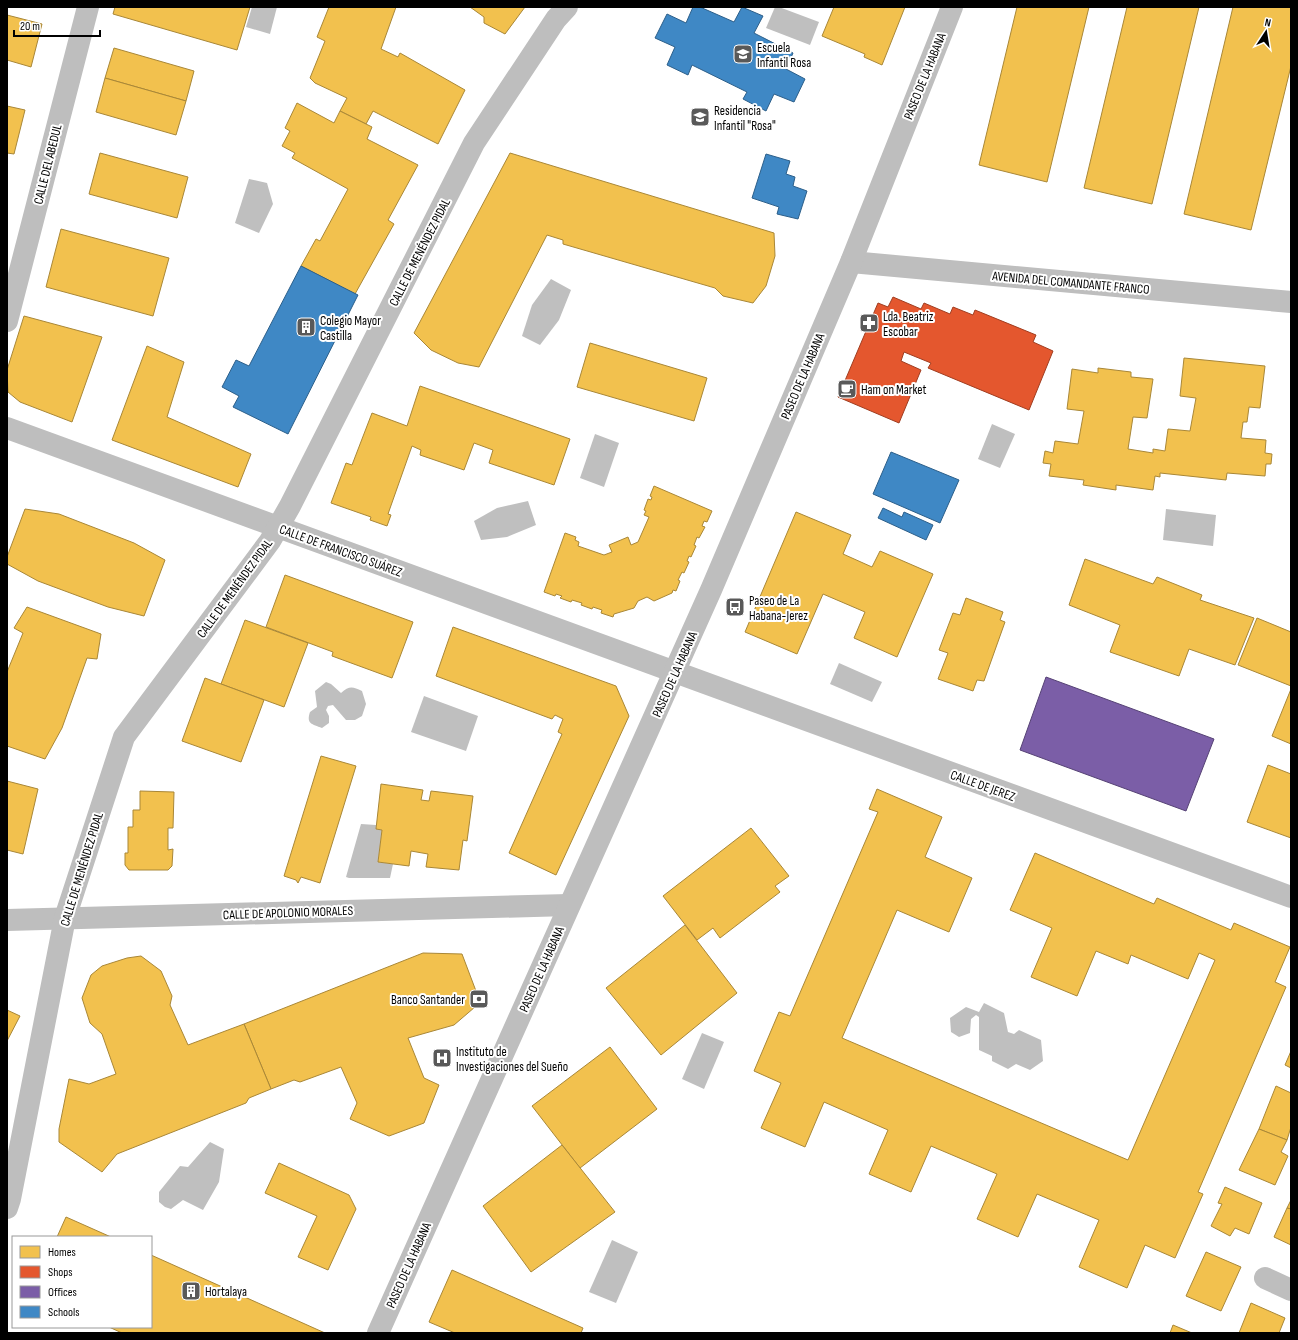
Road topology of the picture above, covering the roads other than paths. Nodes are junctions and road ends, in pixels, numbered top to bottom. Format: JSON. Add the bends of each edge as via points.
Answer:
{"nodes":[{"id":1,"x":88,"y":7,"type":"edge"},
{"id":2,"x":567,"y":7,"type":"edge"},
{"id":3,"x":952,"y":7,"type":"edge"},
{"id":4,"x":851,"y":262,"type":"junction"},
{"id":5,"x":1291,"y":302,"type":"edge"},
{"id":6,"x":7,"y":321,"type":"edge"},
{"id":7,"x":7,"y":428,"type":"edge"},
{"id":8,"x":278,"y":527,"type":"junction"},
{"id":9,"x":676,"y":672,"type":"junction"},
{"id":10,"x":1291,"y":897,"type":"edge"},
{"id":11,"x":569,"y":906,"type":"junction"},
{"id":12,"x":65,"y":918,"type":"junction"},
{"id":13,"x":7,"y":920,"type":"edge"},
{"id":14,"x":7,"y":1208,"type":"edge"},
{"id":15,"x":1265,"y":1278,"type":"dead end"},
{"id":16,"x":1291,"y":1290,"type":"edge"},
{"id":17,"x":378,"y":1333,"type":"edge"}],
"edges":[{"from":1,"to":6,"type":"street","name":"CALLE DEL ABEDUL"},
{"from":2,"to":8,"type":"street","name":"CALLE DE MENÉNDEZ PIDAL","via":[[556,19],[474,143]]},
{"from":3,"to":4,"type":"street","name":"PASEO DE LA HABANA"},
{"from":4,"to":5,"type":"street","name":"AVENIDA DEL COMANDANTE FRANCO"},
{"from":4,"to":9,"type":"street","name":"PASEO DE LA HABANA"},
{"from":7,"to":8,"type":"street","name":"CALLE DE FRANCISCO SUÁREZ"},
{"from":8,"to":9,"type":"street","name":"CALLE DE FRANCISCO SUÁREZ"},
{"from":8,"to":12,"type":"street","name":"CALLE DE MENÉNDEZ PIDAL","via":[[266,547],[124,737]]},
{"from":9,"to":10,"type":"street","name":"CALLE DE JEREZ"},
{"from":9,"to":11,"type":"street","name":"PASEO DE LA HABANA"},
{"from":11,"to":12,"type":"street","name":"CALLE DE APOLONIO MORALES"},
{"from":11,"to":17,"type":"street","name":"PASEO DE LA HABANA"},
{"from":12,"to":13,"type":"street","name":"CALLE DE APOLONIO MORALES"},
{"from":12,"to":14,"type":"street","name":"CALLE DE MENÉNDEZ PIDAL"},
{"from":15,"to":16,"type":"street"}]}
